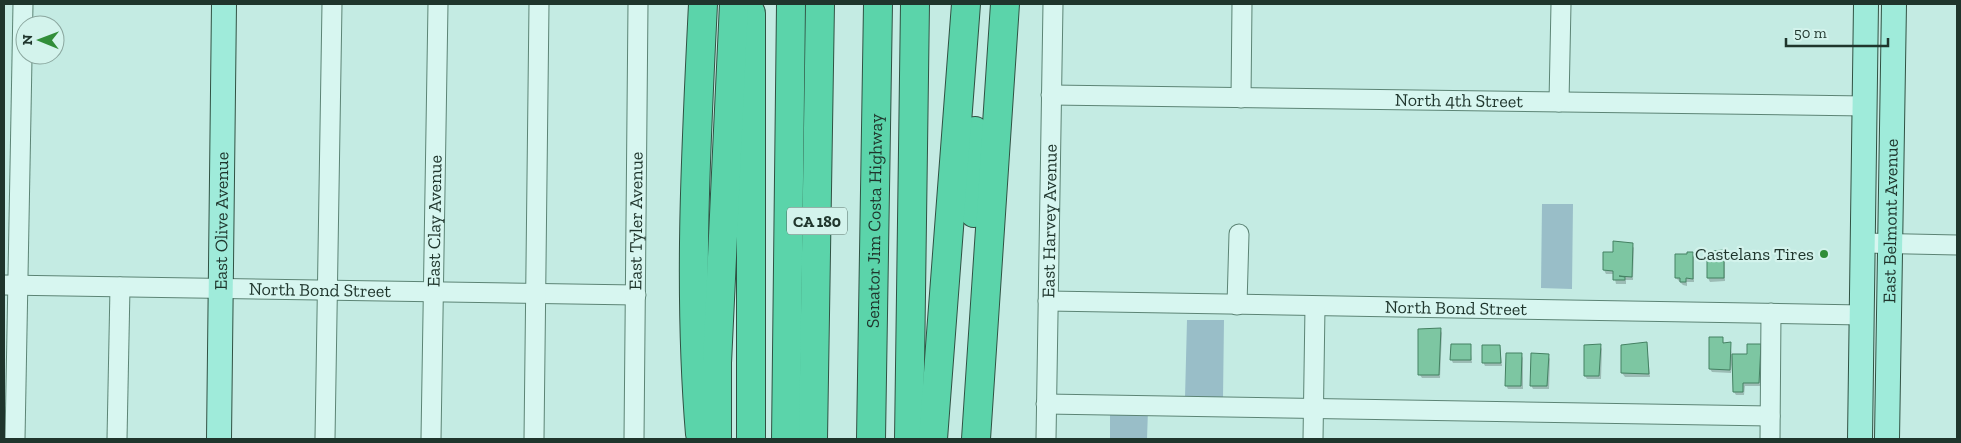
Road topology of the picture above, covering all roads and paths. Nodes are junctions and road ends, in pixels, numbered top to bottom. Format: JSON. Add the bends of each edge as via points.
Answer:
{"nodes":[{"id":1,"x":23,"y":4,"type":"edge"},
{"id":2,"x":224,"y":4,"type":"edge"},
{"id":3,"x":332,"y":4,"type":"edge"},
{"id":4,"x":438,"y":4,"type":"edge"},
{"id":5,"x":539,"y":4,"type":"edge"},
{"id":6,"x":638,"y":4,"type":"edge"},
{"id":7,"x":703,"y":4,"type":"edge"},
{"id":8,"x":734,"y":4,"type":"edge"},
{"id":9,"x":751,"y":4,"type":"edge"},
{"id":10,"x":790,"y":4,"type":"edge"},
{"id":11,"x":820,"y":4,"type":"edge"},
{"id":12,"x":878,"y":4,"type":"edge"},
{"id":13,"x":898,"y":4,"type":"edge"},
{"id":14,"x":915,"y":4,"type":"edge"},
{"id":15,"x":966,"y":4,"type":"edge"},
{"id":16,"x":976,"y":4,"type":"edge"},
{"id":17,"x":1005,"y":4,"type":"edge"},
{"id":18,"x":1053,"y":4,"type":"edge"},
{"id":19,"x":1242,"y":4,"type":"edge"},
{"id":20,"x":1561,"y":4,"type":"edge"},
{"id":21,"x":1866,"y":4,"type":"edge"},
{"id":22,"x":1894,"y":4,"type":"edge"},
{"id":23,"x":1051,"y":96,"type":"junction"},
{"id":24,"x":1241,"y":98,"type":"junction"},
{"id":25,"x":1559,"y":102,"type":"junction"},
{"id":26,"x":1864,"y":106,"type":"junction"},
{"id":27,"x":1239,"y":234,"type":"dead end"},
{"id":28,"x":1864,"y":243,"type":"junction"},
{"id":29,"x":1890,"y":243,"type":"junction"},
{"id":30,"x":1957,"y":245,"type":"edge"},
{"id":31,"x":873,"y":262,"type":"junction"},
{"id":32,"x":11,"y":285,"type":"edge"},
{"id":33,"x":120,"y":287,"type":"junction"},
{"id":34,"x":221,"y":288,"type":"junction"},
{"id":35,"x":328,"y":290,"type":"junction"},
{"id":36,"x":434,"y":292,"type":"junction"},
{"id":37,"x":536,"y":293,"type":"junction"},
{"id":38,"x":636,"y":295,"type":"junction"},
{"id":39,"x":1048,"y":301,"type":"junction"},
{"id":40,"x":1237,"y":305,"type":"junction"},
{"id":41,"x":1316,"y":307,"type":"junction"},
{"id":42,"x":1771,"y":314,"type":"junction"},
{"id":43,"x":1862,"y":315,"type":"junction"},
{"id":44,"x":1046,"y":404,"type":"junction"},
{"id":45,"x":1314,"y":408,"type":"junction"},
{"id":46,"x":1770,"y":416,"type":"junction"},
{"id":47,"x":15,"y":439,"type":"edge"},
{"id":48,"x":117,"y":439,"type":"edge"},
{"id":49,"x":219,"y":439,"type":"edge"},
{"id":50,"x":326,"y":439,"type":"edge"},
{"id":51,"x":431,"y":439,"type":"edge"},
{"id":52,"x":534,"y":439,"type":"edge"},
{"id":53,"x":634,"y":439,"type":"edge"},
{"id":54,"x":700,"y":439,"type":"edge"},
{"id":55,"x":717,"y":439,"type":"edge"},
{"id":56,"x":751,"y":439,"type":"edge"},
{"id":57,"x":786,"y":439,"type":"edge"},
{"id":58,"x":813,"y":439,"type":"edge"},
{"id":59,"x":871,"y":439,"type":"edge"},
{"id":60,"x":909,"y":439,"type":"edge"},
{"id":61,"x":933,"y":439,"type":"edge"},
{"id":62,"x":974,"y":439,"type":"edge"},
{"id":63,"x":1046,"y":439,"type":"edge"},
{"id":64,"x":1313,"y":439,"type":"edge"},
{"id":65,"x":1770,"y":439,"type":"edge"},
{"id":66,"x":1860,"y":439,"type":"edge"},
{"id":67,"x":1887,"y":439,"type":"edge"}],
"edges":[{"from":1,"to":32,"type":"street"},
{"from":2,"to":34,"type":"main road","name":"East Olive Avenue"},
{"from":3,"to":35,"type":"street"},
{"from":4,"to":36,"type":"street","name":"East Clay Avenue"},
{"from":5,"to":37,"type":"street"},
{"from":6,"to":38,"type":"street","name":"East Tyler Avenue"},
{"from":7,"to":54,"type":"highway","via":[[695,177],[694,311]]},
{"from":8,"to":55,"type":"highway","via":[[717,363]]},
{"from":9,"to":56,"type":"highway"},
{"from":10,"to":57,"type":"highway"},
{"from":11,"to":58,"type":"highway","number":"CA 180"},
{"from":12,"to":31,"type":"highway","name":"Senator Jim Costa Highway"},
{"from":13,"to":31,"type":"highway"},
{"from":14,"to":60,"type":"highway"},
{"from":15,"to":61,"type":"highway"},
{"from":16,"to":62,"type":"highway"},
{"from":17,"to":62,"type":"highway"},
{"from":18,"to":23,"type":"street","name":"East Harvey Avenue"},
{"from":19,"to":24,"type":"street"},
{"from":20,"to":25,"type":"street"},
{"from":21,"to":26,"type":"main road","name":"East Belmont Avenue"},
{"from":22,"to":29,"type":"main road","name":"East Belmont Avenue"},
{"from":23,"to":24,"type":"street","name":"North 4th Street"},
{"from":23,"to":39,"type":"street","name":"East Harvey Avenue"},
{"from":24,"to":25,"type":"street","name":"North 4th Street"},
{"from":25,"to":26,"type":"street","name":"North 4th Street"},
{"from":26,"to":28,"type":"main road","name":"East Belmont Avenue"},
{"from":27,"to":40,"type":"street"},
{"from":28,"to":29,"type":"street"},
{"from":28,"to":43,"type":"main road","name":"East Belmont Avenue"},
{"from":29,"to":30,"type":"street"},
{"from":29,"to":67,"type":"main road","name":"East Belmont Avenue"},
{"from":31,"to":59,"type":"highway","name":"Senator Jim Costa Highway"},
{"from":32,"to":33,"type":"street","name":"North Bond Street"},
{"from":32,"to":47,"type":"street"},
{"from":33,"to":34,"type":"street","name":"North Bond Street"},
{"from":33,"to":48,"type":"street"},
{"from":34,"to":35,"type":"street","name":"North Bond Street"},
{"from":34,"to":49,"type":"main road","name":"East Olive Avenue"},
{"from":35,"to":36,"type":"street","name":"North Bond Street"},
{"from":35,"to":50,"type":"street"},
{"from":36,"to":37,"type":"street","name":"North Bond Street"},
{"from":36,"to":51,"type":"street","name":"East Clay Avenue"},
{"from":37,"to":38,"type":"street","name":"North Bond Street"},
{"from":37,"to":52,"type":"street"},
{"from":38,"to":53,"type":"street","name":"East Tyler Avenue"},
{"from":39,"to":40,"type":"street","name":"North Bond Street"},
{"from":39,"to":44,"type":"street","name":"East Harvey Avenue"},
{"from":40,"to":41,"type":"street","name":"North Bond Street"},
{"from":41,"to":42,"type":"street","name":"North Bond Street"},
{"from":41,"to":45,"type":"street"},
{"from":42,"to":43,"type":"street","name":"North Bond Street"},
{"from":42,"to":46,"type":"street"},
{"from":43,"to":66,"type":"main road","name":"East Belmont Avenue"},
{"from":43,"to":67,"type":"main road","via":[[1870,317],[1875,324],[1876,386]]},
{"from":44,"to":45,"type":"street"},
{"from":44,"to":63,"type":"street","name":"East Harvey Avenue"},
{"from":45,"to":46,"type":"street"},
{"from":45,"to":64,"type":"street"},
{"from":46,"to":65,"type":"street"}]}
